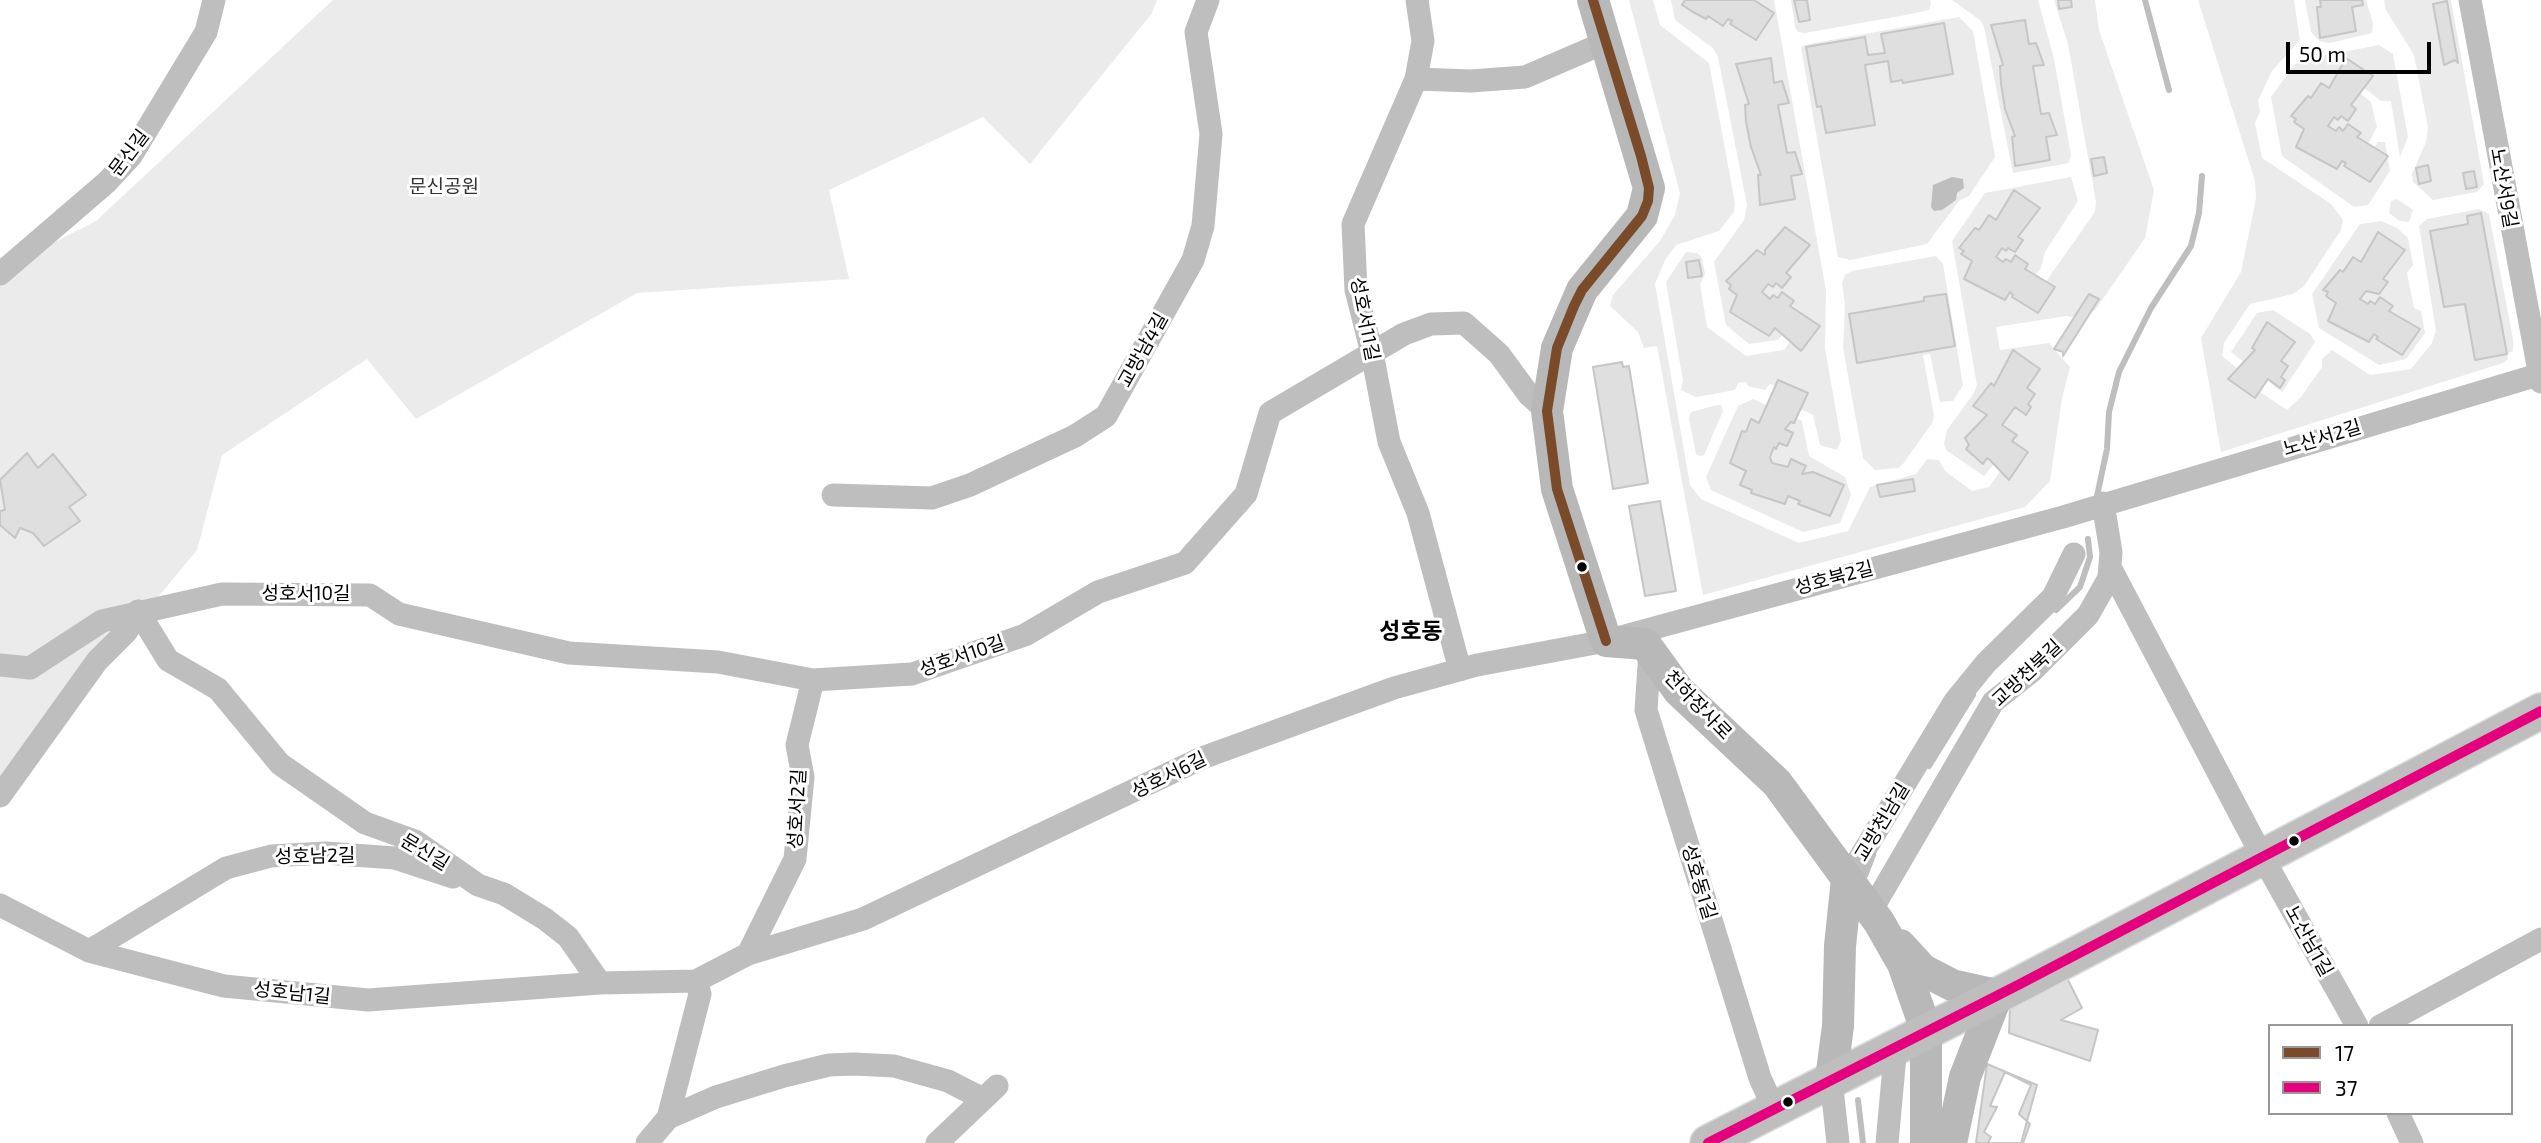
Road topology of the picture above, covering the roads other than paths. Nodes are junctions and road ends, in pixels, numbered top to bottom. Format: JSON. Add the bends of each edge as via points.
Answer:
{"nodes":[{"id":1,"x":214,"y":0,"type":"edge"},
{"id":2,"x":1208,"y":0,"type":"edge"},
{"id":3,"x":1417,"y":0,"type":"edge"},
{"id":4,"x":1593,"y":0,"type":"edge"},
{"id":5,"x":2470,"y":0,"type":"edge"},
{"id":6,"x":1604,"y":43,"type":"junction"},
{"id":7,"x":1416,"y":79,"type":"junction"},
{"id":8,"x":0,"y":274,"type":"edge"},
{"id":9,"x":1372,"y":353,"type":"junction"},
{"id":10,"x":2540,"y":377,"type":"edge"},
{"id":11,"x":1547,"y":411,"type":"junction"},
{"id":12,"x":833,"y":495,"type":"dead end"},
{"id":13,"x":2103,"y":503,"type":"junction"},
{"id":14,"x":2063,"y":517,"type":"joint"},
{"id":15,"x":2074,"y":554,"type":"dead end"},
{"id":16,"x":2110,"y":567,"type":"junction"},
{"id":17,"x":138,"y":611,"type":"junction"},
{"id":18,"x":1606,"y":641,"type":"junction"},
{"id":19,"x":1650,"y":651,"type":"junction"},
{"id":20,"x":0,"y":664,"type":"edge"},
{"id":21,"x":1460,"y":670,"type":"junction"},
{"id":22,"x":813,"y":680,"type":"junction"},
{"id":23,"x":2541,"y":711,"type":"edge"},
{"id":24,"x":0,"y":796,"type":"edge"},
{"id":25,"x":2262,"y":856,"type":"junction"},
{"id":26,"x":1847,"y":879,"type":"junction"},
{"id":27,"x":478,"y":885,"type":"junction"},
{"id":28,"x":0,"y":905,"type":"edge"},
{"id":29,"x":1875,"y":917,"type":"junction"},
{"id":30,"x":2541,"y":939,"type":"edge"},
{"id":31,"x":89,"y":951,"type":"junction"},
{"id":32,"x":748,"y":954,"type":"junction"},
{"id":33,"x":696,"y":981,"type":"junction"},
{"id":34,"x":600,"y":983,"type":"junction"},
{"id":35,"x":1997,"y":995,"type":"junction"},
{"id":36,"x":2356,"y":1024,"type":"edge"},
{"id":37,"x":2384,"y":1024,"type":"edge"},
{"id":38,"x":1911,"y":1038,"type":"junction"},
{"id":39,"x":1831,"y":1079,"type":"junction"},
{"id":40,"x":1774,"y":1109,"type":"junction"},
{"id":41,"x":2399,"y":1115,"type":"edge"},
{"id":42,"x":668,"y":1118,"type":"junction"},
{"id":43,"x":647,"y":1143,"type":"edge"},
{"id":44,"x":937,"y":1143,"type":"edge"},
{"id":45,"x":1708,"y":1143,"type":"edge"},
{"id":46,"x":1839,"y":1143,"type":"edge"},
{"id":47,"x":1887,"y":1143,"type":"edge"},
{"id":48,"x":1926,"y":1143,"type":"edge"},
{"id":49,"x":1951,"y":1143,"type":"edge"},
{"id":50,"x":2412,"y":1143,"type":"edge"}],
"edges":[{"from":1,"to":8,"type":"street","name":"문신길","via":[[206,32],[131,156]]},
{"from":2,"to":12,"type":"street","name":"교방남4길","via":[[1196,32],[1211,134],[1203,226],[1194,260],[1106,416],[1076,436],[932,498]]},
{"from":3,"to":7,"type":"street","name":"성호서11길","via":[[1423,41]]},
{"from":4,"to":6,"type":"main road"},
{"from":5,"to":10,"type":"street","name":"노산서9길"},
{"from":6,"to":7,"type":"street","via":[[1525,77]]},
{"from":6,"to":11,"type":"main road","via":[[1641,156],[1648,201],[1642,216],[1574,306],[1557,348]]},
{"from":7,"to":9,"type":"street","name":"성호서11길","via":[[1353,224],[1356,290]]},
{"from":9,"to":11,"type":"street","name":"성호서10길","via":[[1431,324],[1464,323],[1499,354]]},
{"from":9,"to":21,"type":"street","name":"성호서11길","via":[[1388,442],[1418,513]]},
{"from":9,"to":22,"type":"street","name":"성호서10길","via":[[1270,413],[1246,494],[1185,563],[1098,592],[1024,635],[912,674]]},
{"from":10,"to":13,"type":"street","name":"노산서2길"},
{"from":11,"to":18,"type":"main road","via":[[1557,489]]},
{"from":13,"to":14,"type":"street","name":"노산서2길"},
{"from":13,"to":16,"type":"street","name":"교방천북길"},
{"from":14,"to":18,"type":"street","name":"성호북2길"},
{"from":15,"to":26,"type":"street","name":"교방천남길","via":[[2053,597],[1955,701]]},
{"from":16,"to":25,"type":"street","name":"노산남1길"},
{"from":16,"to":29,"type":"street","name":"교방천북길","via":[[2109,578],[2088,615],[1993,702]]},
{"from":17,"to":20,"type":"street","via":[[102,621],[30,668]]},
{"from":17,"to":22,"type":"street","name":"성호서10길","via":[[222,594],[370,595],[398,614],[569,653],[718,662]]},
{"from":17,"to":24,"type":"street"},
{"from":17,"to":27,"type":"street","name":"문신길","via":[[168,660],[218,689],[280,764],[365,823],[415,841]]},
{"from":18,"to":19,"type":"main road","name":"천하장사로","via":[[1645,644]]},
{"from":18,"to":21,"type":"street","name":"성호서6길"},
{"from":19,"to":26,"type":"main road","name":"천하장사로","via":[[1679,691],[1777,783]]},
{"from":19,"to":40,"type":"street","name":"성호동1길","via":[[1646,710],[1760,1078]]},
{"from":21,"to":32,"type":"street","name":"성호서6길","via":[[1384,691],[1202,758],[863,919]]},
{"from":22,"to":32,"type":"street","name":"성호서2길","via":[[797,745],[803,777],[795,859]]},
{"from":23,"to":25,"type":"main road"},
{"from":25,"to":35,"type":"main road"},
{"from":25,"to":36,"type":"street","name":"노산남1길"},
{"from":26,"to":29,"type":"main road","name":"천하장사로"},
{"from":26,"to":39,"type":"main road","name":"교방천남길"},
{"from":27,"to":31,"type":"street","name":"성호남2길","via":[[395,858],[325,853],[271,856],[226,868]]},
{"from":27,"to":34,"type":"street","name":"문신길","via":[[504,894],[560,931]]},
{"from":28,"to":31,"type":"street","name":"성호남1길"},
{"from":29,"to":35,"type":"main road","via":[[1923,970],[1952,985]]},
{"from":29,"to":38,"type":"main road","name":"천하장사로","via":[[1903,964]]},
{"from":30,"to":37,"type":"street"},
{"from":31,"to":34,"type":"street","name":"성호남1길","via":[[224,986],[368,1000]]},
{"from":32,"to":33,"type":"street"},
{"from":33,"to":34,"type":"street"},
{"from":33,"to":42,"type":"street","via":[[700,994]]},
{"from":35,"to":38,"type":"main road"},
{"from":35,"to":49,"type":"main road","via":[[1965,1077]]},
{"from":38,"to":39,"type":"main road"},
{"from":38,"to":47,"type":"street"},
{"from":38,"to":48,"type":"main road","name":"천하장사로"},
{"from":39,"to":40,"type":"main road"},
{"from":39,"to":46,"type":"street","name":"교방천남길"},
{"from":40,"to":45,"type":"main road"},
{"from":41,"to":50,"type":"street"},
{"from":42,"to":43,"type":"street"},
{"from":42,"to":44,"type":"street","via":[[716,1097],[829,1065],[894,1066],[990,1093]]}]}
